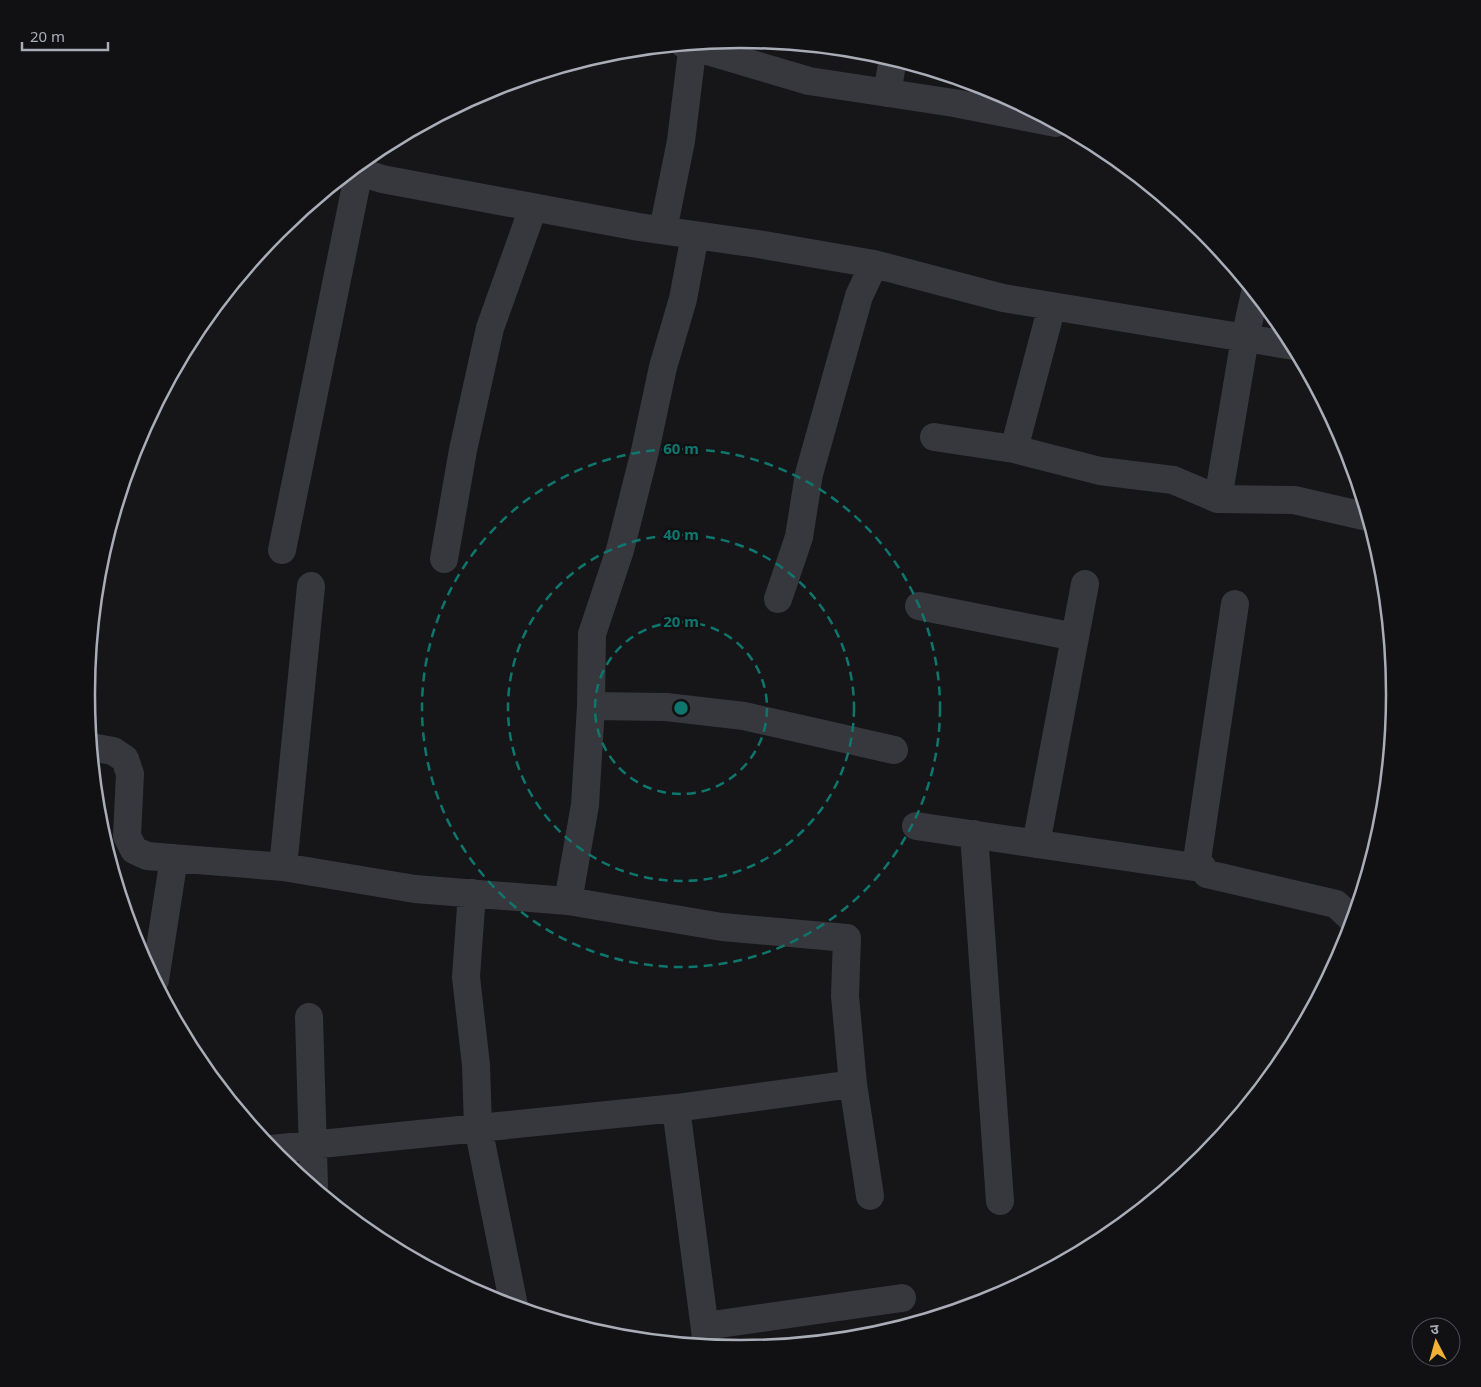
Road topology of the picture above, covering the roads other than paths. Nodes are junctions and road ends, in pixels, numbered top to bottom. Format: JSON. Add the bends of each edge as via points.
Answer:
{"nodes":[{"id":1,"x":703,"y":49,"type":"edge"},
{"id":2,"x":690,"y":50,"type":"edge"},
{"id":3,"x":892,"y":66,"type":"edge"},
{"id":4,"x":887,"y":93,"type":"junction"},
{"id":5,"x":1038,"y":120,"type":"edge"},
{"id":6,"x":360,"y":171,"type":"edge"},
{"id":7,"x":355,"y":175,"type":"edge"},
{"id":8,"x":533,"y":208,"type":"junction"},
{"id":9,"x":663,"y":230,"type":"junction"},
{"id":10,"x":695,"y":235,"type":"junction"},
{"id":11,"x":874,"y":264,"type":"junction"},
{"id":12,"x":1253,"y":301,"type":"edge"},
{"id":13,"x":1052,"y":306,"type":"junction"},
{"id":14,"x":1245,"y":338,"type":"junction"},
{"id":15,"x":1284,"y":344,"type":"edge"},
{"id":16,"x":934,"y":436,"type":"dead end"},
{"id":17,"x":1014,"y":449,"type":"junction"},
{"id":18,"x":1218,"y":498,"type":"junction"},
{"id":19,"x":1361,"y":515,"type":"edge"},
{"id":20,"x":282,"y":550,"type":"dead end"},
{"id":21,"x":444,"y":559,"type":"dead end"},
{"id":22,"x":1085,"y":584,"type":"dead end"},
{"id":23,"x":311,"y":586,"type":"dead end"},
{"id":24,"x":778,"y":599,"type":"dead end"},
{"id":25,"x":1235,"y":604,"type":"dead end"},
{"id":26,"x":919,"y":606,"type":"dead end"},
{"id":27,"x":1075,"y":637,"type":"junction"},
{"id":28,"x":591,"y":706,"type":"junction"},
{"id":29,"x":97,"y":748,"type":"edge"},
{"id":30,"x":894,"y":750,"type":"dead end"},
{"id":31,"x":916,"y":826,"type":"dead end"},
{"id":32,"x":974,"y":834,"type":"junction"},
{"id":33,"x":1036,"y":844,"type":"junction"},
{"id":34,"x":174,"y":858,"type":"junction"},
{"id":35,"x":283,"y":867,"type":"junction"},
{"id":36,"x":1201,"y":868,"type":"junction"},
{"id":37,"x":472,"y":893,"type":"junction"},
{"id":38,"x":568,"y":901,"type":"junction"},
{"id":39,"x":1347,"y":914,"type":"edge"},
{"id":40,"x":157,"y":969,"type":"edge"},
{"id":41,"x":309,"y":1017,"type":"dead end"},
{"id":42,"x":853,"y":1084,"type":"junction"},
{"id":43,"x":676,"y":1108,"type":"junction"},
{"id":44,"x":478,"y":1127,"type":"junction"},
{"id":45,"x":314,"y":1144,"type":"junction"},
{"id":46,"x":282,"y":1148,"type":"edge"},
{"id":47,"x":314,"y":1178,"type":"edge"},
{"id":48,"x":870,"y":1196,"type":"dead end"},
{"id":49,"x":1000,"y":1201,"type":"dead end"},
{"id":50,"x":512,"y":1297,"type":"edge"},
{"id":51,"x":902,"y":1298,"type":"dead end"},
{"id":52,"x":706,"y":1336,"type":"edge"}],
"edges":[{"from":1,"to":4,"type":"street","via":[[809,81]]},
{"from":2,"to":9,"type":"street","via":[[681,141]]},
{"from":3,"to":4,"type":"street"},
{"from":4,"to":5,"type":"street"},
{"from":6,"to":8,"type":"street","via":[[382,179]]},
{"from":7,"to":20,"type":"street"},
{"from":8,"to":9,"type":"street"},
{"from":8,"to":21,"type":"street","via":[[490,328],[463,450]]},
{"from":9,"to":10,"type":"street"},
{"from":10,"to":11,"type":"street"},
{"from":10,"to":28,"type":"street","via":[[683,298],[663,366],[620,550],[592,634]]},
{"from":11,"to":13,"type":"street","via":[[1002,298]]},
{"from":11,"to":24,"type":"street","via":[[859,296],[824,417],[809,474],[799,537]]},
{"from":12,"to":14,"type":"street"},
{"from":13,"to":14,"type":"street"},
{"from":13,"to":17,"type":"street"},
{"from":14,"to":15,"type":"street"},
{"from":14,"to":18,"type":"street"},
{"from":16,"to":17,"type":"street"},
{"from":17,"to":18,"type":"street","via":[[1100,472],[1173,480]]},
{"from":18,"to":19,"type":"street","via":[[1294,500]]},
{"from":22,"to":27,"type":"street"},
{"from":23,"to":35,"type":"street"},
{"from":25,"to":36,"type":"street","via":[[1197,851]]},
{"from":26,"to":27,"type":"street"},
{"from":27,"to":33,"type":"street"},
{"from":28,"to":30,"type":"street","via":[[666,706],[744,716]]},
{"from":28,"to":38,"type":"street","via":[[585,805]]},
{"from":29,"to":34,"type":"street","via":[[114,751],[125,759],[130,774],[127,836],[134,850],[147,856]]},
{"from":31,"to":32,"type":"street"},
{"from":32,"to":33,"type":"street"},
{"from":32,"to":49,"type":"street"},
{"from":33,"to":36,"type":"street"},
{"from":34,"to":35,"type":"street"},
{"from":34,"to":40,"type":"street"},
{"from":35,"to":37,"type":"street","via":[[416,889]]},
{"from":36,"to":39,"type":"street","via":[[1206,874],[1336,904]]},
{"from":37,"to":38,"type":"street"},
{"from":37,"to":44,"type":"street","via":[[466,977],[476,1065]]},
{"from":38,"to":42,"type":"street","via":[[722,927],[847,938],[845,996]]},
{"from":41,"to":45,"type":"street"},
{"from":42,"to":43,"type":"street"},
{"from":42,"to":48,"type":"street"},
{"from":43,"to":44,"type":"street"},
{"from":43,"to":52,"type":"street"},
{"from":44,"to":45,"type":"street"},
{"from":44,"to":50,"type":"street"},
{"from":45,"to":46,"type":"street"},
{"from":45,"to":47,"type":"street"},
{"from":51,"to":52,"type":"street"}]}
